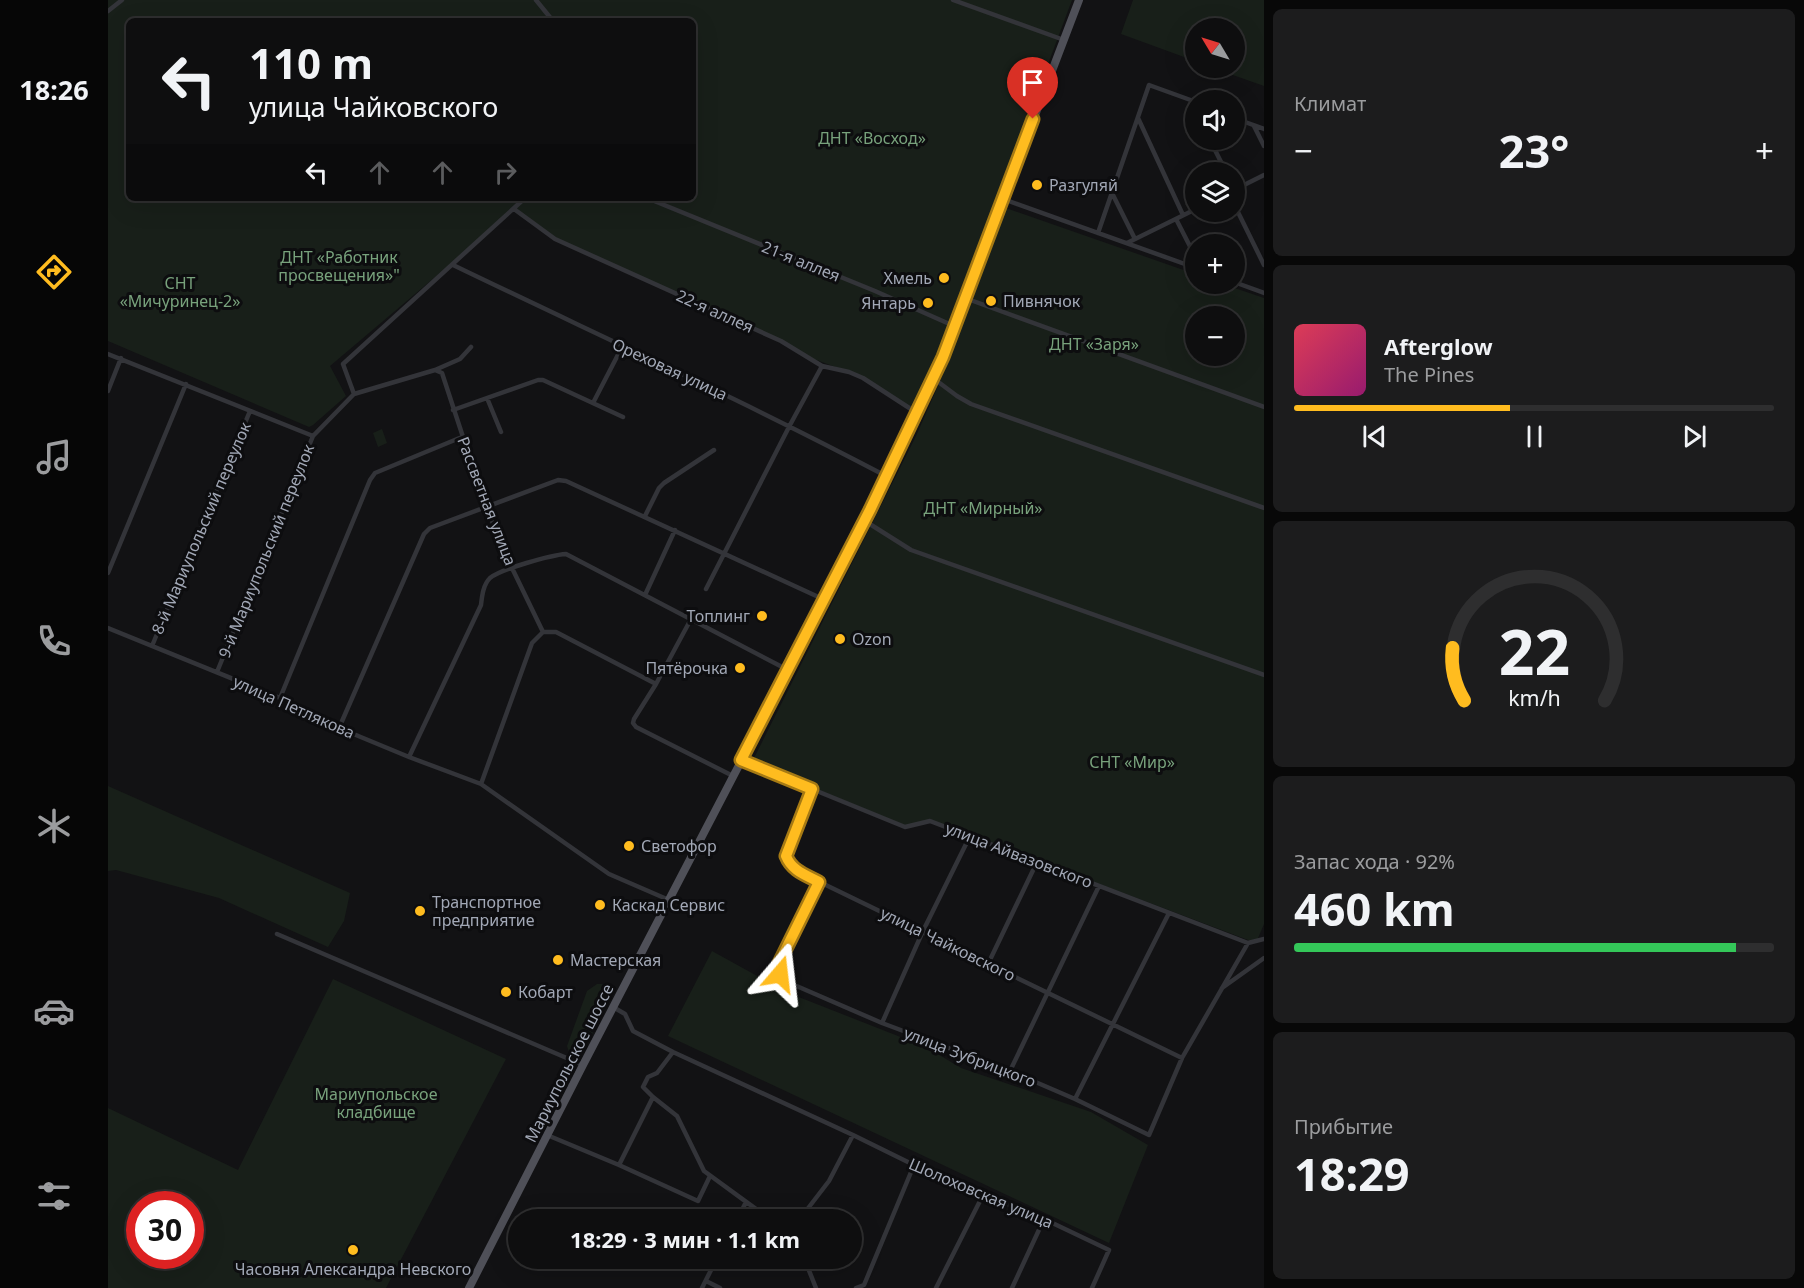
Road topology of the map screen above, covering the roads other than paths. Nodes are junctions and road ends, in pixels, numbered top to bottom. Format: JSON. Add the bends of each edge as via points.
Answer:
{"nodes":[{"id":1,"x":122,"y":0,"type":"edge"},
{"id":2,"x":536,"y":0,"type":"edge"},
{"id":3,"x":953,"y":0,"type":"edge"},
{"id":4,"x":1079,"y":0,"type":"edge"},
{"id":5,"x":108,"y":11,"type":"edge"},
{"id":6,"x":551,"y":18,"type":"edge"},
{"id":7,"x":1061,"y":39,"type":"junction"},
{"id":8,"x":1185,"y":99,"type":"edge"},
{"id":9,"x":1138,"y":118,"type":"junction"},
{"id":10,"x":1245,"y":122,"type":"edge"},
{"id":11,"x":1254,"y":126,"type":"junction"},
{"id":12,"x":1264,"y":129,"type":"edge"},
{"id":13,"x":1264,"y":146,"type":"edge"},
{"id":14,"x":1264,"y":175,"type":"edge"},
{"id":15,"x":1245,"y":184,"type":"edge"},
{"id":16,"x":1112,"y":193,"type":"junction"},
{"id":17,"x":1003,"y":200,"type":"junction"},
{"id":18,"x":522,"y":201,"type":"edge"},
{"id":19,"x":654,"y":201,"type":"edge"},
{"id":20,"x":514,"y":208,"type":"junction"},
{"id":21,"x":1183,"y":215,"type":"joint"},
{"id":22,"x":1176,"y":219,"type":"junction"},
{"id":23,"x":1243,"y":222,"type":"edge"},
{"id":24,"x":1098,"y":233,"type":"junction"},
{"id":25,"x":1185,"y":237,"type":"edge"},
{"id":26,"x":1135,"y":239,"type":"junction"},
{"id":27,"x":1127,"y":243,"type":"junction"},
{"id":28,"x":1185,"y":264,"type":"edge"},
{"id":29,"x":453,"y":265,"type":"junction"},
{"id":30,"x":1264,"y":265,"type":"edge"},
{"id":31,"x":1245,"y":286,"type":"edge"},
{"id":32,"x":1264,"y":293,"type":"edge"},
{"id":33,"x":965,"y":298,"type":"junction"},
{"id":34,"x":954,"y":326,"type":"junction"},
{"id":35,"x":471,"y":347,"type":"dead end"},
{"id":36,"x":622,"y":347,"type":"junction"},
{"id":37,"x":108,"y":354,"type":"edge"},
{"id":38,"x":121,"y":358,"type":"junction"},
{"id":39,"x":822,"y":366,"type":"junction"},
{"id":40,"x":435,"y":370,"type":"junction"},
{"id":41,"x":933,"y":378,"type":"junction"},
{"id":42,"x":186,"y":384,"type":"junction"},
{"id":43,"x":108,"y":391,"type":"edge"},
{"id":44,"x":354,"y":394,"type":"junction"},
{"id":45,"x":488,"y":398,"type":"junction"},
{"id":46,"x":593,"y":403,"type":"junction"},
{"id":47,"x":1264,"y":407,"type":"edge"},
{"id":48,"x":453,"y":410,"type":"junction"},
{"id":49,"x":250,"y":411,"type":"junction"},
{"id":50,"x":917,"y":413,"type":"junction"},
{"id":51,"x":623,"y":417,"type":"dead end"},
{"id":52,"x":790,"y":425,"type":"junction"},
{"id":53,"x":501,"y":432,"type":"dead end"},
{"id":54,"x":313,"y":436,"type":"junction"},
{"id":55,"x":462,"y":437,"type":"junction"},
{"id":56,"x":714,"y":450,"type":"dead end"},
{"id":57,"x":886,"y":476,"type":"junction"},
{"id":58,"x":486,"y":507,"type":"junction"},
{"id":59,"x":1264,"y":508,"type":"edge"},
{"id":60,"x":645,"y":516,"type":"junction"},
{"id":61,"x":865,"y":521,"type":"junction"},
{"id":62,"x":675,"y":530,"type":"junction"},
{"id":63,"x":724,"y":553,"type":"junction"},
{"id":64,"x":512,"y":568,"type":"junction"},
{"id":65,"x":108,"y":573,"type":"edge"},
{"id":66,"x":706,"y":590,"type":"dead end"},
{"id":67,"x":645,"y":595,"type":"junction"},
{"id":68,"x":825,"y":600,"type":"junction"},
{"id":69,"x":691,"y":619,"type":"junction"},
{"id":70,"x":108,"y":628,"type":"edge"},
{"id":71,"x":543,"y":632,"type":"junction"},
{"id":72,"x":152,"y":646,"type":"junction"},
{"id":73,"x":788,"y":670,"type":"junction"},
{"id":74,"x":217,"y":672,"type":"junction"},
{"id":75,"x":1264,"y":675,"type":"edge"},
{"id":76,"x":656,"y":684,"type":"junction"},
{"id":77,"x":280,"y":698,"type":"junction"},
{"id":78,"x":339,"y":728,"type":"junction"},
{"id":79,"x":409,"y":757,"type":"junction"},
{"id":80,"x":741,"y":760,"type":"junction"},
{"id":81,"x":733,"y":776,"type":"junction"},
{"id":82,"x":481,"y":784,"type":"junction"},
{"id":83,"x":812,"y":789,"type":"junction"},
{"id":84,"x":970,"y":836,"type":"junction"},
{"id":85,"x":1037,"y":862,"type":"junction"},
{"id":86,"x":819,"y":882,"type":"junction"},
{"id":87,"x":1099,"y":886,"type":"junction"},
{"id":88,"x":669,"y":900,"type":"junction"},
{"id":89,"x":1169,"y":913,"type":"junction"},
{"id":90,"x":923,"y":931,"type":"junction"},
{"id":91,"x":278,"y":934,"type":"dead end"},
{"id":92,"x":1264,"y":939,"type":"edge"},
{"id":93,"x":1248,"y":943,"type":"junction"},
{"id":94,"x":1264,"y":958,"type":"edge"},
{"id":95,"x":988,"y":964,"type":"junction"},
{"id":96,"x":1221,"y":989,"type":"junction"},
{"id":97,"x":1048,"y":993,"type":"junction"},
{"id":98,"x":613,"y":1007,"type":"junction"},
{"id":99,"x":882,"y":1023,"type":"junction"},
{"id":100,"x":1111,"y":1025,"type":"junction"},
{"id":101,"x":673,"y":1052,"type":"junction"},
{"id":102,"x":1182,"y":1058,"type":"junction"},
{"id":103,"x":583,"y":1065,"type":"junction"},
{"id":104,"x":1010,"y":1071,"type":"junction"},
{"id":105,"x":653,"y":1097,"type":"junction"},
{"id":106,"x":1076,"y":1099,"type":"junction"},
{"id":107,"x":547,"y":1135,"type":"junction"},
{"id":108,"x":853,"y":1135,"type":"junction"},
{"id":109,"x":619,"y":1165,"type":"junction"},
{"id":110,"x":914,"y":1166,"type":"junction"},
{"id":111,"x":710,"y":1176,"type":"junction"},
{"id":112,"x":983,"y":1195,"type":"junction"},
{"id":113,"x":746,"y":1202,"type":"junction"},
{"id":114,"x":742,"y":1209,"type":"edge"},
{"id":115,"x":756,"y":1209,"type":"edge"},
{"id":116,"x":807,"y":1209,"type":"edge"},
{"id":117,"x":1044,"y":1219,"type":"junction"},
{"id":118,"x":712,"y":1269,"type":"edge"},
{"id":119,"x":808,"y":1269,"type":"edge"},
{"id":120,"x":706,"y":1281,"type":"junction"},
{"id":121,"x":469,"y":1288,"type":"edge"},
{"id":122,"x":702,"y":1288,"type":"edge"},
{"id":123,"x":720,"y":1288,"type":"edge"},
{"id":124,"x":816,"y":1288,"type":"edge"},
{"id":125,"x":856,"y":1288,"type":"edge"},
{"id":126,"x":936,"y":1288,"type":"edge"},
{"id":127,"x":1012,"y":1288,"type":"edge"},
{"id":128,"x":1092,"y":1288,"type":"edge"}],
"edges":[{"from":1,"to":5,"type":"street"},
{"from":2,"to":6,"type":"street"},
{"from":3,"to":7,"type":"street"},
{"from":4,"to":7,"type":"main road","name":"Мариупольское шоссе"},
{"from":7,"to":17,"type":"main road","name":"Мариупольское шоссе"},
{"from":8,"to":9,"type":"street","via":[[1149,86]]},
{"from":9,"to":16,"type":"street"},
{"from":9,"to":21,"type":"street"},
{"from":10,"to":11,"type":"street"},
{"from":11,"to":12,"type":"street"},
{"from":11,"to":13,"type":"street"},
{"from":14,"to":15,"type":"street"},
{"from":16,"to":24,"type":"street"},
{"from":16,"to":26,"type":"street"},
{"from":17,"to":24,"type":"street"},
{"from":17,"to":33,"type":"main road","name":"Мариупольское шоссе"},
{"from":18,"to":20,"type":"street"},
{"from":19,"to":34,"type":"street","name":"21-я аллея"},
{"from":20,"to":29,"type":"street"},
{"from":20,"to":39,"type":"street","name":"22-я аллея","via":[[555,239],[781,341]]},
{"from":21,"to":22,"type":"street"},
{"from":22,"to":25,"type":"street"},
{"from":22,"to":26,"type":"street"},
{"from":23,"to":30,"type":"street"},
{"from":24,"to":27,"type":"street"},
{"from":26,"to":27,"type":"street"},
{"from":27,"to":28,"type":"street"},
{"from":29,"to":36,"type":"street","name":"Ореховая улица"},
{"from":29,"to":44,"type":"street","via":[[343,364]]},
{"from":31,"to":32,"type":"street"},
{"from":33,"to":34,"type":"main road","name":"Мариупольское шоссе"},
{"from":33,"to":47,"type":"street"},
{"from":34,"to":41,"type":"main road","name":"Мариупольское шоссе"},
{"from":35,"to":40,"type":"street","name":"9-й Мариупольский переулок","via":[[460,359]]},
{"from":36,"to":46,"type":"street"},
{"from":36,"to":52,"type":"street","name":"Ореховая улица"},
{"from":37,"to":38,"type":"street"},
{"from":38,"to":42,"type":"street"},
{"from":38,"to":43,"type":"street"},
{"from":39,"to":50,"type":"street","name":"22-я аллея","via":[[863,378]]},
{"from":39,"to":52,"type":"street"},
{"from":40,"to":44,"type":"street","name":"9-й Мариупольский переулок"},
{"from":40,"to":48,"type":"street","name":"Рассветная улица","via":[[442,373]]},
{"from":41,"to":50,"type":"main road","name":"Мариупольское шоссе"},
{"from":41,"to":59,"type":"street","via":[[971,404]]},
{"from":42,"to":49,"type":"street"},
{"from":42,"to":65,"type":"street"},
{"from":44,"to":54,"type":"street","name":"9-й Мариупольский переулок"},
{"from":45,"to":46,"type":"street","via":[[543,380]]},
{"from":45,"to":48,"type":"street"},
{"from":45,"to":53,"type":"street"},
{"from":46,"to":51,"type":"street"},
{"from":48,"to":55,"type":"street","name":"Рассветная улица"},
{"from":49,"to":54,"type":"street"},
{"from":49,"to":72,"type":"street","name":"8-й Мариупольский переулок"},
{"from":50,"to":57,"type":"main road","name":"Мариупольское шоссе"},
{"from":52,"to":57,"type":"street","name":"Ореховая улица"},
{"from":52,"to":63,"type":"street"},
{"from":54,"to":74,"type":"street","name":"9-й Мариупольский переулок"},
{"from":55,"to":58,"type":"street","name":"Рассветная улица"},
{"from":55,"to":77,"type":"street","via":[[375,473],[370,480]]},
{"from":56,"to":60,"type":"street","via":[[664,483]]},
{"from":57,"to":61,"type":"main road","name":"Мариупольское шоссе"},
{"from":58,"to":60,"type":"street","via":[[558,480]]},
{"from":58,"to":64,"type":"street","name":"Рассветная улица"},
{"from":58,"to":78,"type":"street","via":[[430,528],[424,534]]},
{"from":60,"to":62,"type":"street"},
{"from":61,"to":68,"type":"main road","name":"Мариупольское шоссе"},
{"from":61,"to":75,"type":"street","via":[[911,550]]},
{"from":62,"to":63,"type":"street"},
{"from":62,"to":67,"type":"street"},
{"from":63,"to":66,"type":"street"},
{"from":63,"to":68,"type":"street"},
{"from":64,"to":67,"type":"street","via":[[566,554]]},
{"from":64,"to":71,"type":"street","name":"Рассветная улица"},
{"from":64,"to":79,"type":"street","via":[[490,578],[484,587],[481,605]]},
{"from":67,"to":69,"type":"street"},
{"from":68,"to":73,"type":"main road","name":"Мариупольское шоссе"},
{"from":69,"to":73,"type":"street"},
{"from":69,"to":76,"type":"street"},
{"from":70,"to":72,"type":"street","name":"улица Петлякова"},
{"from":71,"to":76,"type":"street","via":[[556,632]]},
{"from":71,"to":82,"type":"street","via":[[532,643]]},
{"from":72,"to":74,"type":"street","name":"улица Петлякова"},
{"from":73,"to":80,"type":"main road","name":"Мариупольское шоссе"},
{"from":74,"to":77,"type":"street","name":"улица Петлякова"},
{"from":76,"to":81,"type":"street","via":[[634,719],[636,727]]},
{"from":77,"to":78,"type":"street","name":"улица Петлякова"},
{"from":78,"to":79,"type":"street","name":"улица Петлякова"},
{"from":79,"to":82,"type":"street","name":"улица Петлякова"},
{"from":80,"to":81,"type":"main road","name":"Мариупольское шоссе"},
{"from":80,"to":83,"type":"street","name":"улица Айвазовского"},
{"from":81,"to":88,"type":"main road","name":"Мариупольское шоссе"},
{"from":82,"to":88,"type":"street","name":"улица Петлякова","via":[[609,874]]},
{"from":83,"to":84,"type":"street","name":"улица Айвазовского","via":[[906,827],[930,821]]},
{"from":83,"to":86,"type":"street","name":"улица Чайковского","via":[[786,856],[789,865]]},
{"from":84,"to":85,"type":"street","name":"улица Айвазовского"},
{"from":84,"to":90,"type":"street"},
{"from":85,"to":87,"type":"street","name":"улица Айвазовского"},
{"from":85,"to":95,"type":"street"},
{"from":86,"to":90,"type":"street","name":"улица Чайковского"},
{"from":86,"to":99,"type":"street","name":"улица Зубрицкого","via":[[779,963],[780,974],[789,984]]},
{"from":87,"to":89,"type":"street","name":"улица Айвазовского"},
{"from":87,"to":97,"type":"street"},
{"from":88,"to":98,"type":"main road","name":"Мариупольское шоссе"},
{"from":89,"to":93,"type":"street","name":"улица Айвазовского"},
{"from":89,"to":100,"type":"street"},
{"from":90,"to":95,"type":"street","name":"улица Чайковского"},
{"from":90,"to":99,"type":"street"},
{"from":91,"to":103,"type":"street"},
{"from":92,"to":93,"type":"street"},
{"from":93,"to":96,"type":"street"},
{"from":94,"to":96,"type":"street"},
{"from":95,"to":97,"type":"street","name":"улица Чайковского"},
{"from":96,"to":102,"type":"street"},
{"from":97,"to":100,"type":"street","name":"улица Чайковского"},
{"from":97,"to":104,"type":"street"},
{"from":98,"to":101,"type":"street","name":"Шолоховская улица","via":[[625,1014],[633,1031]]},
{"from":98,"to":103,"type":"main road","name":"Мариупольское шоссе"},
{"from":99,"to":104,"type":"street","name":"улица Зубрицкого"},
{"from":100,"to":102,"type":"street","name":"улица Чайковского"},
{"from":100,"to":106,"type":"street"},
{"from":101,"to":105,"type":"street","via":[[643,1087]]},
{"from":101,"to":108,"type":"street","name":"Шолоховская улица"},
{"from":102,"to":106,"type":"street","name":"улица Зубрицкого","via":[[1149,1135]]},
{"from":103,"to":107,"type":"main road","name":"Мариупольское шоссе"},
{"from":104,"to":106,"type":"street","name":"улица Зубрицкого"},
{"from":105,"to":109,"type":"street"},
{"from":105,"to":111,"type":"street","via":[[677,1116]]},
{"from":107,"to":109,"type":"street"},
{"from":107,"to":121,"type":"main road","name":"Мариупольское шоссе"},
{"from":108,"to":110,"type":"street","name":"Шолоховская улица"},
{"from":108,"to":116,"type":"street","via":[[829,1181]]},
{"from":109,"to":111,"type":"street","via":[[698,1201]]},
{"from":110,"to":112,"type":"street","name":"Шолоховская улица"},
{"from":110,"to":125,"type":"street","via":[[864,1285]]},
{"from":111,"to":113,"type":"street"},
{"from":112,"to":117,"type":"street","name":"Шолоховская улица"},
{"from":112,"to":126,"type":"street"},
{"from":113,"to":114,"type":"street"},
{"from":113,"to":115,"type":"street"},
{"from":117,"to":127,"type":"street"},
{"from":117,"to":128,"type":"street","name":"Шолоховская улица","via":[[1109,1250]]},
{"from":118,"to":120,"type":"street"},
{"from":119,"to":124,"type":"street"},
{"from":120,"to":122,"type":"street"},
{"from":120,"to":123,"type":"street"}]}
